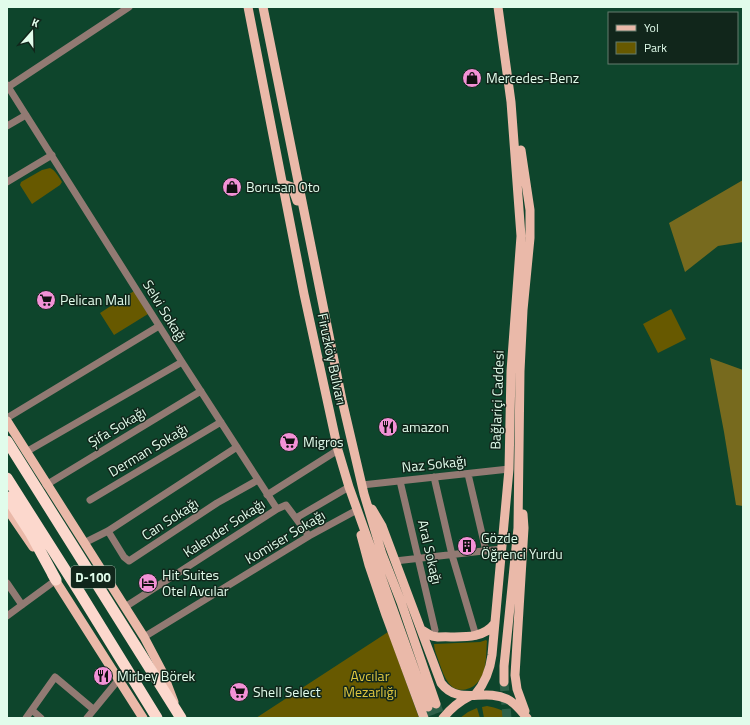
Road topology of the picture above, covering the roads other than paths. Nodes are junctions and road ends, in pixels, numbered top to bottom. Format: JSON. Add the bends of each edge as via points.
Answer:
{"nodes":[{"id":1,"x":129,"y":7,"type":"edge"},
{"id":2,"x":248,"y":7,"type":"edge"},
{"id":3,"x":263,"y":7,"type":"edge"},
{"id":4,"x":498,"y":7,"type":"edge"},
{"id":5,"x":8,"y":86,"type":"edge"},
{"id":6,"x":26,"y":115,"type":"junction"},
{"id":7,"x":7,"y":126,"type":"edge"},
{"id":8,"x":52,"y":155,"type":"junction"},
{"id":9,"x":7,"y":182,"type":"edge"},
{"id":10,"x":283,"y":184,"type":"junction"},
{"id":11,"x":308,"y":231,"type":"junction"},
{"id":12,"x":522,"y":285,"type":"junction"},
{"id":13,"x":159,"y":326,"type":"junction"},
{"id":14,"x":182,"y":362,"type":"junction"},
{"id":15,"x":201,"y":391,"type":"junction"},
{"id":16,"x":7,"y":418,"type":"edge"},
{"id":17,"x":7,"y":421,"type":"edge"},
{"id":18,"x":221,"y":422,"type":"junction"},
{"id":19,"x":7,"y":441,"type":"edge"},
{"id":20,"x":237,"y":447,"type":"junction"},
{"id":21,"x":338,"y":450,"type":"junction"},
{"id":22,"x":26,"y":452,"type":"junction"},
{"id":23,"x":509,"y":469,"type":"junction"},
{"id":24,"x":468,"y":474,"type":"junction"},
{"id":25,"x":434,"y":477,"type":"junction"},
{"id":26,"x":7,"y":478,"type":"edge"},
{"id":27,"x":258,"y":480,"type":"junction"},
{"id":28,"x":400,"y":481,"type":"junction"},
{"id":29,"x":46,"y":485,"type":"junction"},
{"id":30,"x":349,"y":487,"type":"junction"},
{"id":31,"x":363,"y":490,"type":"junction"},
{"id":32,"x":267,"y":495,"type":"junction"},
{"id":33,"x":518,"y":495,"type":"junction"},
{"id":34,"x":7,"y":497,"type":"edge"},
{"id":35,"x":90,"y":500,"type":"dead end"},
{"id":36,"x":7,"y":509,"type":"edge"},
{"id":37,"x":277,"y":509,"type":"junction"},
{"id":38,"x":357,"y":510,"type":"junction"},
{"id":39,"x":296,"y":518,"type":"junction"},
{"id":40,"x":108,"y":531,"type":"junction"},
{"id":41,"x":309,"y":536,"type":"junction"},
{"id":42,"x":84,"y":543,"type":"junction"},
{"id":43,"x":501,"y":549,"type":"junction"},
{"id":44,"x":486,"y":551,"type":"junction"},
{"id":45,"x":452,"y":555,"type":"junction"},
{"id":46,"x":418,"y":559,"type":"junction"},
{"id":47,"x":395,"y":561,"type":"junction"},
{"id":48,"x":56,"y":580,"type":"junction"},
{"id":49,"x":7,"y":583,"type":"edge"},
{"id":50,"x":22,"y":605,"type":"junction"},
{"id":51,"x":125,"y":607,"type":"junction"},
{"id":52,"x":7,"y":616,"type":"edge"},
{"id":53,"x":495,"y":623,"type":"junction"},
{"id":54,"x":422,"y":630,"type":"junction"},
{"id":55,"x":436,"y":630,"type":"dead end"},
{"id":56,"x":476,"y":636,"type":"junction"},
{"id":57,"x":144,"y":637,"type":"junction"},
{"id":58,"x":119,"y":679,"type":"junction"},
{"id":59,"x":504,"y":682,"type":"tunnel mouth"},
{"id":60,"x":472,"y":696,"type":"junction"},
{"id":61,"x":93,"y":709,"type":"junction"},
{"id":62,"x":32,"y":710,"type":"junction"},
{"id":63,"x":179,"y":715,"type":"edge"},
{"id":64,"x":26,"y":718,"type":"edge"},
{"id":65,"x":41,"y":718,"type":"edge"},
{"id":66,"x":87,"y":718,"type":"edge"},
{"id":67,"x":143,"y":718,"type":"edge"},
{"id":68,"x":157,"y":718,"type":"edge"},
{"id":69,"x":424,"y":718,"type":"tunnel mouth"},
{"id":70,"x":443,"y":718,"type":"edge"},
{"id":71,"x":527,"y":718,"type":"edge"}],
"edges":[{"from":1,"to":5,"type":"street"},
{"from":2,"to":10,"type":"main road","name":"Firuzköy Bulvarı"},
{"from":3,"to":11,"type":"main road","name":"Firuzköy Bulvarı"},
{"from":4,"to":12,"type":"main road","name":"Bağlariçi Caddesi","via":[[510,102],[530,210],[530,238]]},
{"from":5,"to":6,"type":"street","name":"Selvi Sokağı"},
{"from":6,"to":7,"type":"street"},
{"from":6,"to":8,"type":"street","name":"Selvi Sokağı"},
{"from":8,"to":9,"type":"street"},
{"from":8,"to":13,"type":"street","name":"Selvi Sokağı"},
{"from":10,"to":11,"type":"main road","via":[[292,187],[300,217]]},
{"from":10,"to":21,"type":"main road","name":"Firuzköy Bulvarı"},
{"from":11,"to":31,"type":"main road","name":"Firuzköy Bulvarı"},
{"from":12,"to":23,"type":"main road","name":"Bağlariçi Caddesi","via":[[511,370]]},
{"from":12,"to":33,"type":"main road","name":"Bağlariçi Caddesi","via":[[524,310],[520,371]]},
{"from":13,"to":14,"type":"street","name":"Selvi Sokağı"},
{"from":13,"to":16,"type":"street"},
{"from":14,"to":15,"type":"street","name":"Selvi Sokağı"},
{"from":14,"to":22,"type":"street"},
{"from":15,"to":18,"type":"street","name":"Selvi Sokağı"},
{"from":15,"to":29,"type":"street","name":"Şifa Sokağı"},
{"from":17,"to":22,"type":"main road"},
{"from":18,"to":20,"type":"street","name":"Selvi Sokağı"},
{"from":18,"to":35,"type":"street","name":"Derman Sokağı"},
{"from":19,"to":63,"type":"highway","number":"D-100"},
{"from":20,"to":27,"type":"street","name":"Selvi Sokağı"},
{"from":20,"to":40,"type":"street"},
{"from":21,"to":30,"type":"main road","name":"Firuzköy Bulvarı"},
{"from":21,"to":32,"type":"street"},
{"from":22,"to":29,"type":"main road"},
{"from":23,"to":24,"type":"street","name":"Naz Sokağı"},
{"from":23,"to":43,"type":"main road","name":"Bağlariçi Caddesi"},
{"from":24,"to":25,"type":"street","name":"Naz Sokağı"},
{"from":24,"to":44,"type":"street"},
{"from":25,"to":28,"type":"street","name":"Naz Sokağı"},
{"from":25,"to":45,"type":"street"},
{"from":26,"to":68,"type":"highway","number":"D-100"},
{"from":27,"to":32,"type":"street","name":"Selvi Sokağı"},
{"from":27,"to":40,"type":"street","name":"Can Sokağı","via":[[217,503],[129,561]]},
{"from":28,"to":31,"type":"street","name":"Naz Sokağı"},
{"from":28,"to":46,"type":"street","name":"Aral Sokağı"},
{"from":29,"to":42,"type":"main road"},
{"from":30,"to":38,"type":"main road","name":"Firuzköy Bulvarı"},
{"from":30,"to":39,"type":"street"},
{"from":31,"to":38,"type":"main road","name":"Firuzköy Bulvarı","via":[[382,554],[401,602],[432,706]]},
{"from":31,"to":47,"type":"main road","via":[[382,526]]},
{"from":32,"to":37,"type":"street","name":"Selvi Sokağı"},
{"from":33,"to":59,"type":"main road","name":"Bağlariçi Caddesi","via":[[518,528]]},
{"from":33,"to":71,"type":"main road","via":[[524,528],[515,675],[517,690]]},
{"from":34,"to":48,"type":"highway"},
{"from":36,"to":48,"type":"main road"},
{"from":37,"to":39,"type":"street","via":[[286,505]]},
{"from":37,"to":51,"type":"street","name":"Kalender Sokağı"},
{"from":38,"to":41,"type":"street","name":"Komiser Sokağı"},
{"from":38,"to":69,"type":"main road","via":[[369,565]]},
{"from":39,"to":41,"type":"street"},
{"from":40,"to":42,"type":"street"},
{"from":41,"to":57,"type":"street","name":"Komiser Sokağı"},
{"from":42,"to":51,"type":"main road"},
{"from":43,"to":44,"type":"street"},
{"from":43,"to":53,"type":"main road","name":"Bağlariçi Caddesi"},
{"from":44,"to":45,"type":"street"},
{"from":45,"to":46,"type":"street"},
{"from":45,"to":56,"type":"street"},
{"from":46,"to":47,"type":"street"},
{"from":46,"to":55,"type":"street","name":"Aral Sokağı"},
{"from":47,"to":54,"type":"main road"},
{"from":48,"to":50,"type":"street"},
{"from":48,"to":58,"type":"main road"},
{"from":49,"to":50,"type":"street"},
{"from":50,"to":52,"type":"street"},
{"from":51,"to":57,"type":"main road"},
{"from":53,"to":56,"type":"main road","via":[[486,632]]},
{"from":53,"to":60,"type":"main road","name":"Bağlariçi Caddesi","via":[[489,673]]},
{"from":54,"to":56,"type":"main road","via":[[438,637]]},
{"from":54,"to":60,"type":"main road","via":[[439,679],[445,688],[455,694]]},
{"from":57,"to":63,"type":"main road","via":[[163,673]]},
{"from":58,"to":61,"type":"street"},
{"from":58,"to":67,"type":"main road"},
{"from":60,"to":70,"type":"main road","via":[[461,700]]},
{"from":60,"to":71,"type":"main road","via":[[485,694],[508,699]]},
{"from":61,"to":62,"type":"street","via":[[55,677]]},
{"from":61,"to":66,"type":"street"},
{"from":62,"to":64,"type":"street"},
{"from":62,"to":65,"type":"street"}]}
